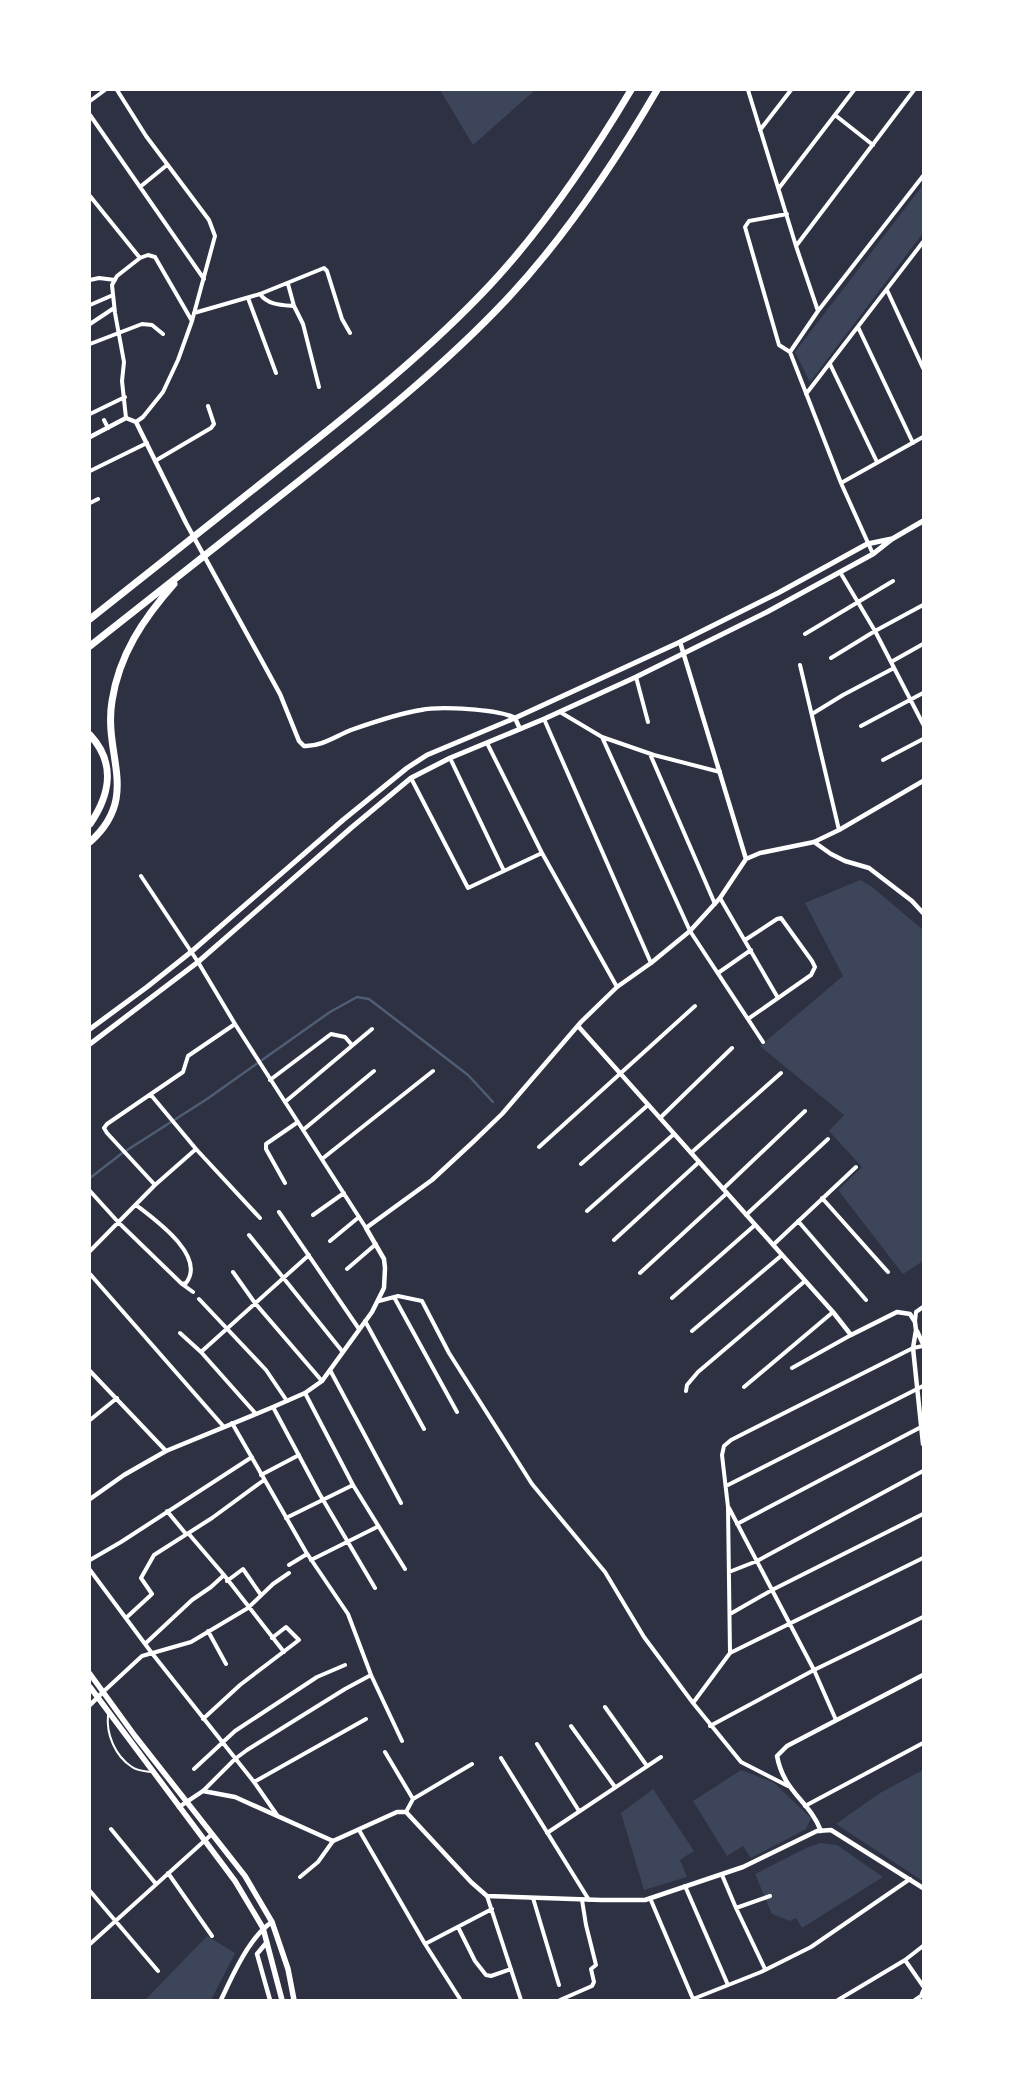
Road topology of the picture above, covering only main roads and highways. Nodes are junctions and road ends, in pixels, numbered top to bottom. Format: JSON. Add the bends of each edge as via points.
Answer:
{"nodes":[{"id":1,"x":632,"y":90,"type":"edge"},
{"id":2,"x":657,"y":90,"type":"edge"},
{"id":3,"x":923,"y":522,"type":"edge"},
{"id":4,"x":892,"y":539,"type":"junction"},
{"id":5,"x":185,"y":571,"type":"junction"},
{"id":6,"x":90,"y":619,"type":"edge"},
{"id":7,"x":90,"y":646,"type":"edge"},
{"id":8,"x":90,"y":734,"type":"edge"},
{"id":9,"x":90,"y":824,"type":"edge"},
{"id":10,"x":90,"y":842,"type":"edge"},
{"id":11,"x":90,"y":1029,"type":"edge"},
{"id":12,"x":90,"y":1044,"type":"edge"},
{"id":13,"x":90,"y":1674,"type":"edge"},
{"id":14,"x":90,"y":1687,"type":"edge"},
{"id":15,"x":282,"y":2000,"type":"edge"},
{"id":16,"x":294,"y":2000,"type":"edge"}],
"edges":[{"from":1,"to":6,"type":"highway","via":[[600,142],[532,237],[445,331],[377,392]]},
{"from":2,"to":5,"type":"highway","via":[[633,132],[578,213],[501,305],[422,382]]},
{"from":3,"to":4,"type":"main road"},
{"from":4,"to":11,"type":"main road","via":[[867,544],[680,642],[515,718],[445,746],[407,768],[191,952]]},
{"from":4,"to":12,"type":"main road","via":[[873,554],[767,612],[636,677],[411,778],[198,962]]},
{"from":5,"to":7,"type":"highway"},
{"from":5,"to":10,"type":"highway","via":[[145,620],[120,667],[110,724],[118,773],[116,800],[107,821]]},
{"from":8,"to":9,"type":"highway","via":[[99,746],[108,775],[106,796]]},
{"from":13,"to":16,"type":"main road","via":[[245,1876],[272,1922],[288,1969]]},
{"from":14,"to":15,"type":"main road","via":[[235,1881],[263,1928]]}]}
